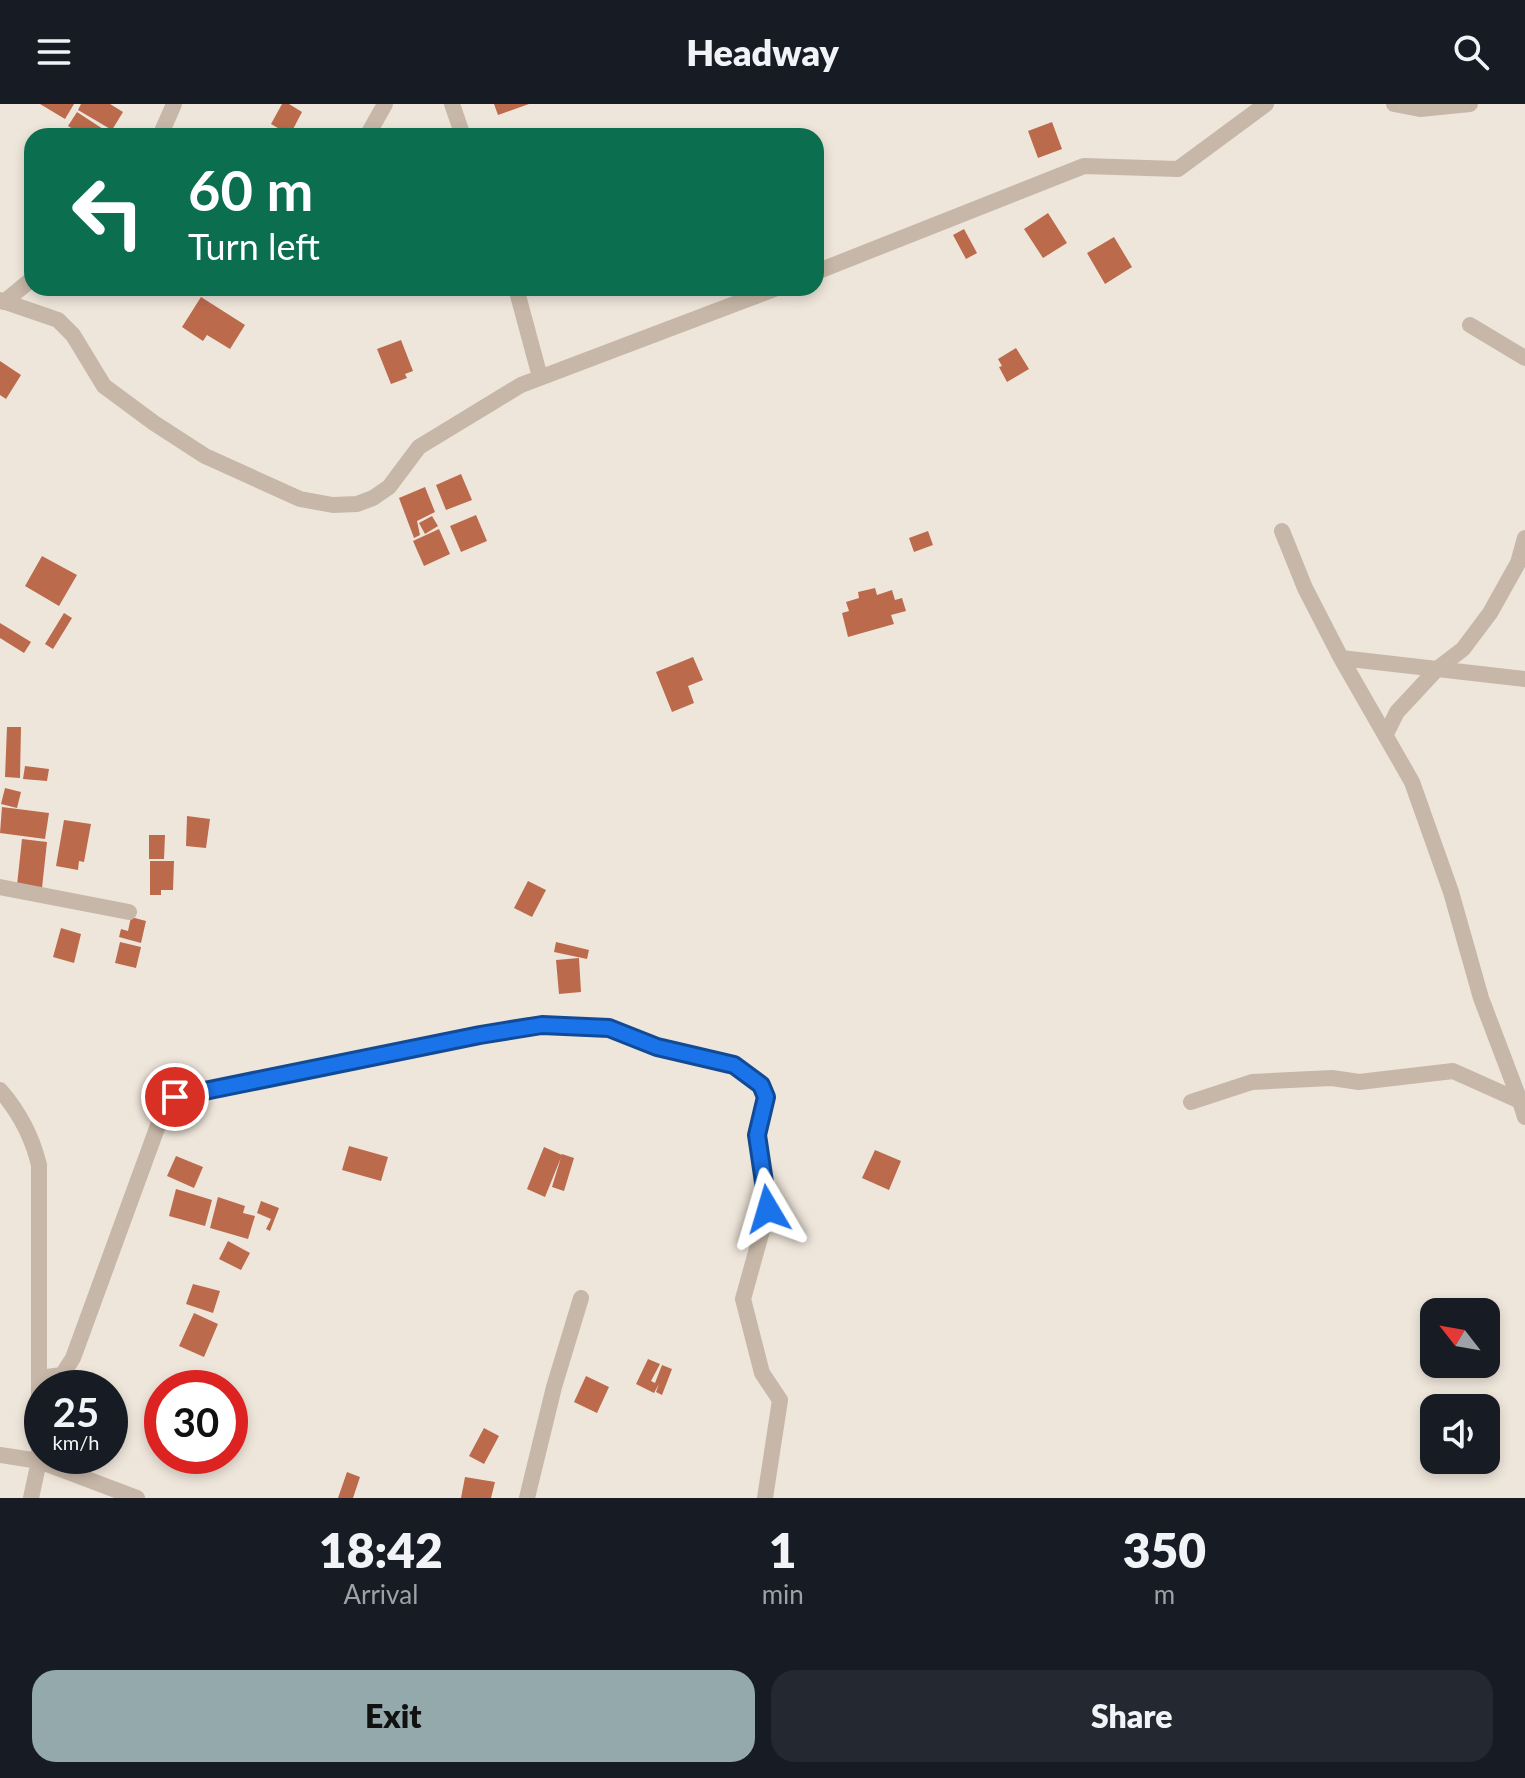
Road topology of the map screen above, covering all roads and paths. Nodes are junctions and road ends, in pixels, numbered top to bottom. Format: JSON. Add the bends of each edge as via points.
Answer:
{"nodes":[{"id":1,"x":174,"y":104,"type":"edge"},
{"id":2,"x":385,"y":104,"type":"edge"},
{"id":3,"x":452,"y":104,"type":"edge"},
{"id":4,"x":1266,"y":104,"type":"edge"},
{"id":5,"x":1394,"y":104,"type":"edge"},
{"id":6,"x":1470,"y":104,"type":"edge"},
{"id":7,"x":164,"y":128,"type":"edge"},
{"id":8,"x":372,"y":128,"type":"edge"},
{"id":9,"x":460,"y":128,"type":"edge"},
{"id":10,"x":824,"y":269,"type":"edge"},
{"id":11,"x":24,"y":285,"type":"edge"},
{"id":12,"x":518,"y":296,"type":"edge"},
{"id":13,"x":756,"y":296,"type":"edge"},
{"id":14,"x":2,"y":301,"type":"edge"},
{"id":15,"x":1470,"y":325,"type":"dead end"},
{"id":16,"x":1525,"y":358,"type":"edge"},
{"id":17,"x":540,"y":377,"type":"junction"},
{"id":18,"x":1282,"y":531,"type":"dead end"},
{"id":19,"x":1525,"y":538,"type":"edge"},
{"id":20,"x":1341,"y":658,"type":"junction"},
{"id":21,"x":1437,"y":669,"type":"junction"},
{"id":22,"x":1525,"y":679,"type":"edge"},
{"id":23,"x":1386,"y":734,"type":"junction"},
{"id":24,"x":0,"y":887,"type":"edge"},
{"id":25,"x":129,"y":912,"type":"dead end"},
{"id":26,"x":6,"y":1096,"type":"edge"},
{"id":27,"x":1191,"y":1102,"type":"dead end"},
{"id":28,"x":1523,"y":1108,"type":"edge"},
{"id":29,"x":581,"y":1298,"type":"dead end"},
{"id":30,"x":39,"y":1370,"type":"edge"},
{"id":31,"x":65,"y":1370,"type":"edge"},
{"id":32,"x":0,"y":1455,"type":"edge"},
{"id":33,"x":24,"y":1459,"type":"edge"},
{"id":34,"x":36,"y":1474,"type":"edge"},
{"id":35,"x":73,"y":1474,"type":"edge"},
{"id":36,"x":31,"y":1498,"type":"edge"},
{"id":37,"x":137,"y":1498,"type":"edge"},
{"id":38,"x":527,"y":1498,"type":"edge"},
{"id":39,"x":765,"y":1498,"type":"edge"}],
"edges":[{"from":1,"to":7,"type":"street"},
{"from":2,"to":8,"type":"street"},
{"from":3,"to":9,"type":"street"},
{"from":4,"to":10,"type":"street","via":[[1178,169],[1084,166]]},
{"from":5,"to":6,"type":"street","via":[[1420,109]]},
{"from":11,"to":14,"type":"street"},
{"from":12,"to":17,"type":"street"},
{"from":13,"to":17,"type":"street"},
{"from":14,"to":17,"type":"street","via":[[58,320],[104,386],[205,456],[300,499],[333,505],[373,498],[389,487],[419,447]]},
{"from":15,"to":16,"type":"street"},
{"from":18,"to":20,"type":"street"},
{"from":19,"to":21,"type":"street","via":[[1518,563],[1490,613],[1463,649]]},
{"from":20,"to":21,"type":"street"},
{"from":20,"to":23,"type":"street"},
{"from":21,"to":22,"type":"street"},
{"from":21,"to":23,"type":"street","via":[[1397,712]]},
{"from":23,"to":28,"type":"street","via":[[1417,796],[1481,998]]},
{"from":24,"to":25,"type":"street"},
{"from":26,"to":30,"type":"street","via":[[33,1138],[39,1165]]},
{"from":27,"to":28,"type":"street","via":[[1252,1082],[1359,1082],[1453,1071]]},
{"from":29,"to":38,"type":"street"},
{"from":31,"to":39,"type":"street","via":[[164,1109],[175,1097],[552,1024],[609,1028],[657,1047],[734,1065],[765,1090],[757,1135],[768,1209],[743,1299],[762,1373],[780,1400]]},
{"from":32,"to":33,"type":"street"},
{"from":34,"to":36,"type":"street"},
{"from":35,"to":37,"type":"street"}]}
